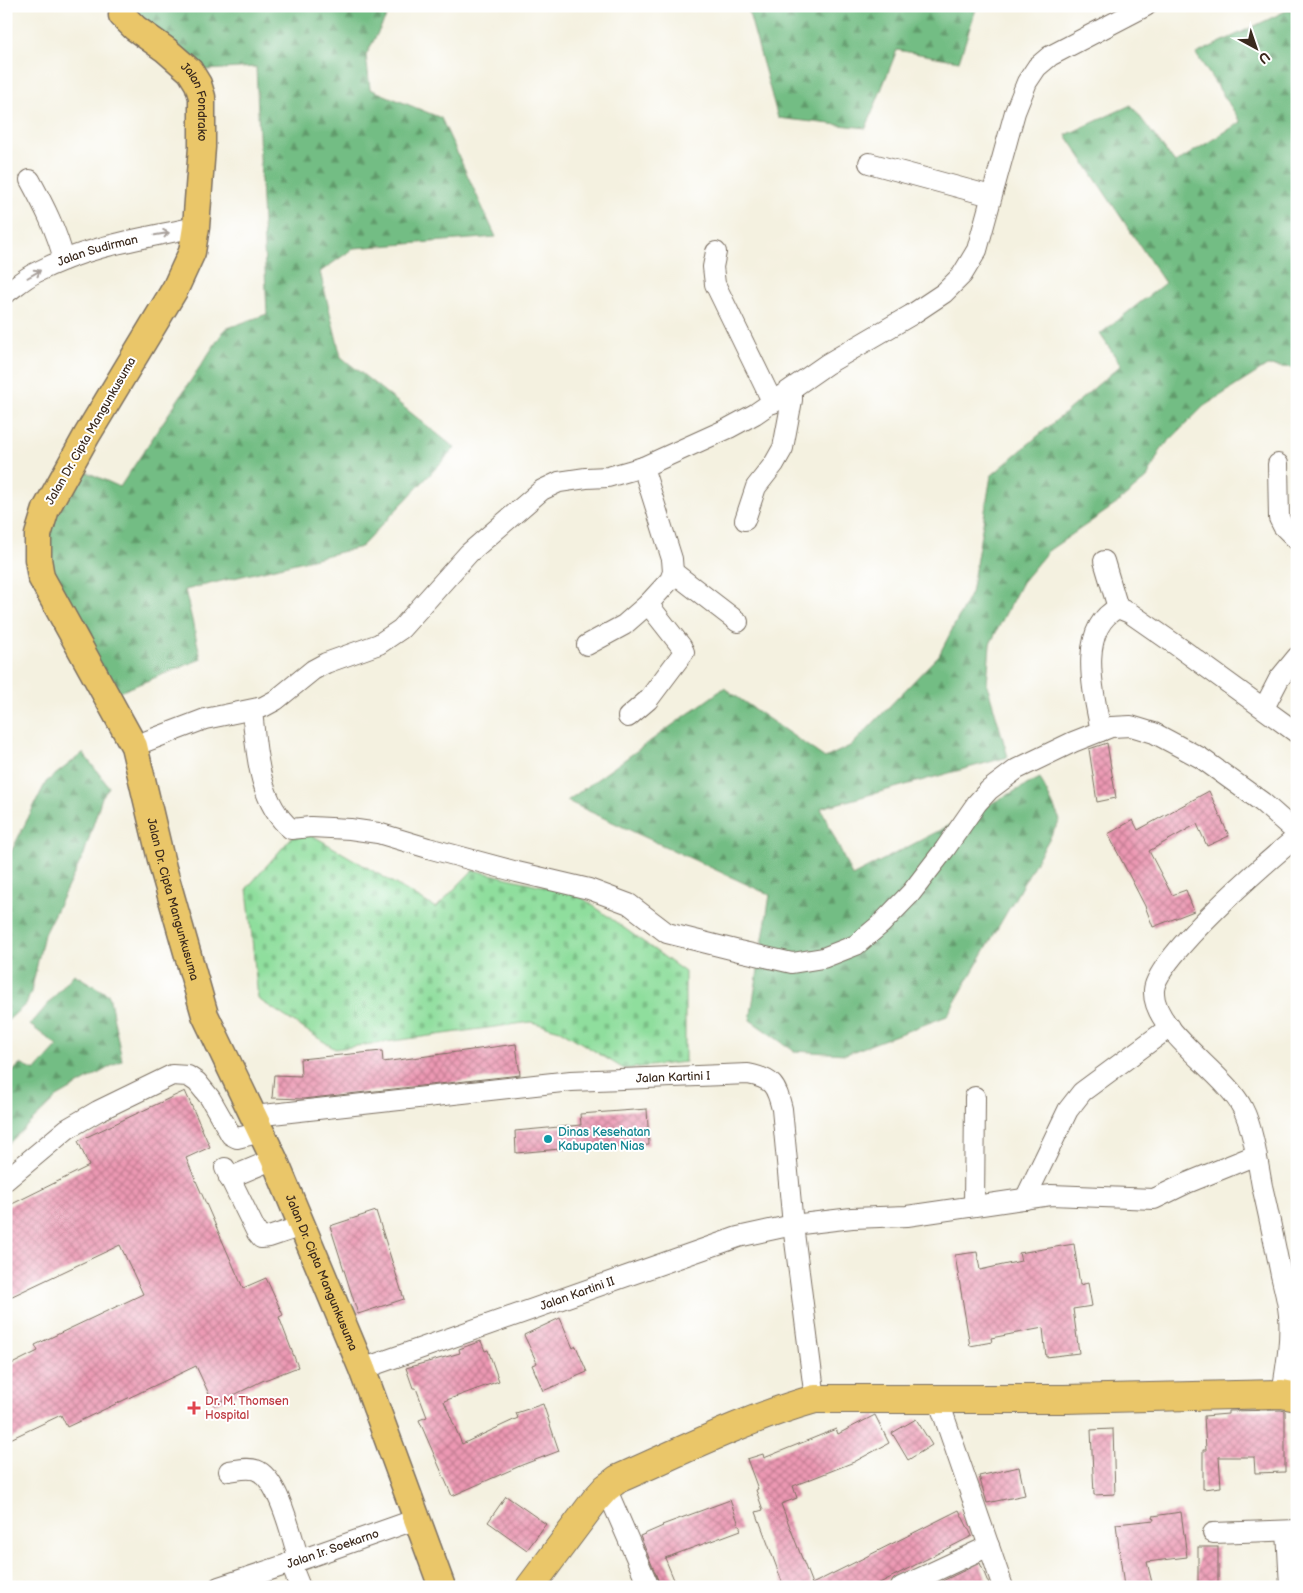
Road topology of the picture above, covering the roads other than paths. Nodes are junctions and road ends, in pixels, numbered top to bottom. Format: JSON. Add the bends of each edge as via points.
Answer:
{"nodes":[{"id":1,"x":123,"y":6,"type":"edge"},
{"id":2,"x":1146,"y":6,"type":"edge"},
{"id":3,"x":869,"y":163,"type":"dead end"},
{"id":4,"x":30,"y":180,"type":"dead end"},
{"id":5,"x":992,"y":196,"type":"junction"},
{"id":6,"x":196,"y":227,"type":"junction"},
{"id":7,"x":716,"y":252,"type":"dead end"},
{"id":8,"x":64,"y":260,"type":"junction"},
{"id":9,"x":6,"y":293,"type":"edge"},
{"id":10,"x":792,"y":390,"type":"junction"},
{"id":11,"x":773,"y":403,"type":"junction"},
{"id":12,"x":1278,"y":464,"type":"dead end"},
{"id":13,"x":643,"y":467,"type":"junction"},
{"id":14,"x":745,"y":520,"type":"dead end"},
{"id":15,"x":1297,"y":540,"type":"edge"},
{"id":16,"x":1104,"y":561,"type":"dead end"},
{"id":17,"x":673,"y":572,"type":"junction"},
{"id":18,"x":648,"y":604,"type":"junction"},
{"id":19,"x":1118,"y":608,"type":"junction"},
{"id":20,"x":738,"y":622,"type":"dead end"},
{"id":21,"x":587,"y":645,"type":"dead end"},
{"id":22,"x":1297,"y":657,"type":"edge"},
{"id":23,"x":1264,"y":708,"type":"junction"},
{"id":24,"x":252,"y":710,"type":"junction"},
{"id":25,"x":628,"y":717,"type":"dead end"},
{"id":26,"x":1101,"y":731,"type":"junction"},
{"id":27,"x":1297,"y":734,"type":"edge"},
{"id":28,"x":134,"y":746,"type":"junction"},
{"id":29,"x":1297,"y":833,"type":"edge"},
{"id":30,"x":1297,"y":837,"type":"edge"},
{"id":31,"x":1170,"y":1027,"type":"junction"},
{"id":32,"x":975,"y":1097,"type":"dead end"},
{"id":33,"x":258,"y":1124,"type":"junction"},
{"id":34,"x":1256,"y":1155,"type":"junction"},
{"id":35,"x":274,"y":1158,"type":"junction"},
{"id":36,"x":6,"y":1180,"type":"edge"},
{"id":37,"x":1025,"y":1199,"type":"junction"},
{"id":38,"x":974,"y":1205,"type":"junction"},
{"id":39,"x":793,"y":1225,"type":"junction"},
{"id":40,"x":302,"y":1226,"type":"junction"},
{"id":41,"x":362,"y":1369,"type":"junction"},
{"id":42,"x":1289,"y":1396,"type":"edge"},
{"id":43,"x":815,"y":1398,"type":"junction"},
{"id":44,"x":938,"y":1399,"type":"junction"},
{"id":45,"x":229,"y":1471,"type":"dead end"},
{"id":46,"x":606,"y":1488,"type":"junction"},
{"id":47,"x":417,"y":1519,"type":"junction"},
{"id":48,"x":1292,"y":1531,"type":"edge"},
{"id":49,"x":1213,"y":1533,"type":"dead end"},
{"id":50,"x":989,"y":1546,"type":"junction"},
{"id":51,"x":294,"y":1561,"type":"junction"},
{"id":52,"x":219,"y":1587,"type":"edge"},
{"id":53,"x":300,"y":1587,"type":"edge"},
{"id":54,"x":442,"y":1587,"type":"edge"},
{"id":55,"x":530,"y":1587,"type":"edge"},
{"id":56,"x":649,"y":1587,"type":"edge"},
{"id":57,"x":901,"y":1587,"type":"edge"},
{"id":58,"x":1003,"y":1587,"type":"edge"},
{"id":59,"x":1290,"y":1587,"type":"edge"}],
"edges":[{"from":1,"to":6,"type":"main road","name":"Jalan Fondrako","via":[[122,15],[190,71],[198,84],[202,97],[202,147]]},
{"from":2,"to":5,"type":"street","via":[[1050,56],[1037,67],[1015,112]]},
{"from":3,"to":5,"type":"street"},
{"from":4,"to":8,"type":"street","via":[[59,238]]},
{"from":5,"to":10,"type":"street","via":[[976,250],[962,275],[944,293],[827,364]]},
{"from":8,"to":6,"type":"street","name":"Jalan Sudirman","one_way":true,"via":[[114,243]]},
{"from":6,"to":28,"type":"main road","name":"Jalan Dr. Cipta Mangunkusuma","via":[[192,252],[175,289],[87,435],[46,509],[38,535],[41,577]]},
{"from":7,"to":11,"type":"street","via":[[713,266],[715,284]]},
{"from":9,"to":8,"type":"street","name":"Jalan Sudirman","one_way":true,"via":[[33,274]]},
{"from":10,"to":11,"type":"street"},
{"from":10,"to":14,"type":"street","via":[[783,448],[756,487]]},
{"from":11,"to":13,"type":"street","via":[[729,428]]},
{"from":12,"to":15,"type":"street","via":[[1279,518]]},
{"from":13,"to":17,"type":"street","via":[[672,559]]},
{"from":13,"to":24,"type":"street","via":[[608,478],[559,482],[542,490],[469,553],[401,629],[379,644],[312,670],[276,700]]},
{"from":16,"to":19,"type":"street"},
{"from":17,"to":18,"type":"street","via":[[670,580]]},
{"from":17,"to":20,"type":"street"},
{"from":18,"to":21,"type":"street","via":[[624,625]]},
{"from":18,"to":25,"type":"street","via":[[684,652],[648,700]]},
{"from":19,"to":23,"type":"street"},
{"from":19,"to":26,"type":"street","via":[[1102,622],[1095,634],[1091,654]]},
{"from":22,"to":23,"type":"street","via":[[1279,679]]},
{"from":23,"to":27,"type":"street"},
{"from":24,"to":26,"type":"street","via":[[258,764],[266,790],[281,821],[291,829],[311,827],[378,833],[589,889],[629,904],[667,932],[792,963],[823,958],[856,945],[911,893],[989,790],[1018,769]]},
{"from":24,"to":28,"type":"street","via":[[206,719]]},
{"from":26,"to":29,"type":"street","via":[[1131,726],[1154,733],[1201,758],[1262,802]]},
{"from":28,"to":33,"type":"main road","name":"Jalan Dr. Cipta Mangunkusuma","via":[[163,868],[204,1015]]},
{"from":30,"to":31,"type":"street","via":[[1216,910],[1166,964],[1153,992],[1160,1015]]},
{"from":31,"to":34,"type":"street","via":[[1235,1094],[1244,1110]]},
{"from":31,"to":37,"type":"street","via":[[1074,1101]]},
{"from":32,"to":38,"type":"street"},
{"from":33,"to":35,"type":"main road","name":"Jalan Dr. Cipta Mangunkusuma"},
{"from":33,"to":36,"type":"street","name":"Jalan Kartini I","via":[[234,1137],[198,1082],[188,1076],[172,1075],[67,1129]]},
{"from":33,"to":39,"type":"street","name":"Jalan Kartini I","via":[[571,1081],[748,1074],[763,1077],[778,1093]]},
{"from":34,"to":37,"type":"street","name":"Jalan Kartini II","via":[[1154,1199],[1051,1195]]},
{"from":34,"to":42,"type":"street","via":[[1289,1315]]},
{"from":35,"to":40,"type":"main road","name":"Jalan Dr. Cipta Mangunkusuma"},
{"from":35,"to":40,"type":"street","via":[[227,1173],[261,1238]]},
{"from":37,"to":38,"type":"street","name":"Jalan Kartini II"},
{"from":38,"to":39,"type":"street","name":"Jalan Kartini II","via":[[907,1216]]},
{"from":39,"to":41,"type":"street","name":"Jalan Kartini II","via":[[738,1237]]},
{"from":39,"to":43,"type":"street","name":"Jalan Kartini I"},
{"from":40,"to":41,"type":"main road","name":"Jalan Dr. Cipta Mangunkusuma"},
{"from":41,"to":47,"type":"main road","name":"Jalan Dr. Cipta Mangunkusuma"},
{"from":42,"to":44,"type":"highway"},
{"from":43,"to":44,"type":"highway"},
{"from":43,"to":46,"type":"highway","via":[[742,1424],[618,1479]]},
{"from":44,"to":50,"type":"street"},
{"from":45,"to":51,"type":"street","via":[[249,1468],[269,1479],[277,1492]]},
{"from":46,"to":55,"type":"highway"},
{"from":46,"to":56,"type":"street"},
{"from":47,"to":51,"type":"street","name":"Jalan Ir. Soekarno"},
{"from":47,"to":54,"type":"main road","name":"Jalan Dr. Cipta Mangunkusuma"},
{"from":48,"to":49,"type":"street"},
{"from":48,"to":59,"type":"street"},
{"from":50,"to":57,"type":"street"},
{"from":50,"to":58,"type":"street"},
{"from":51,"to":52,"type":"street","name":"Jalan Ir. Soekarno"},
{"from":51,"to":53,"type":"street"}]}
